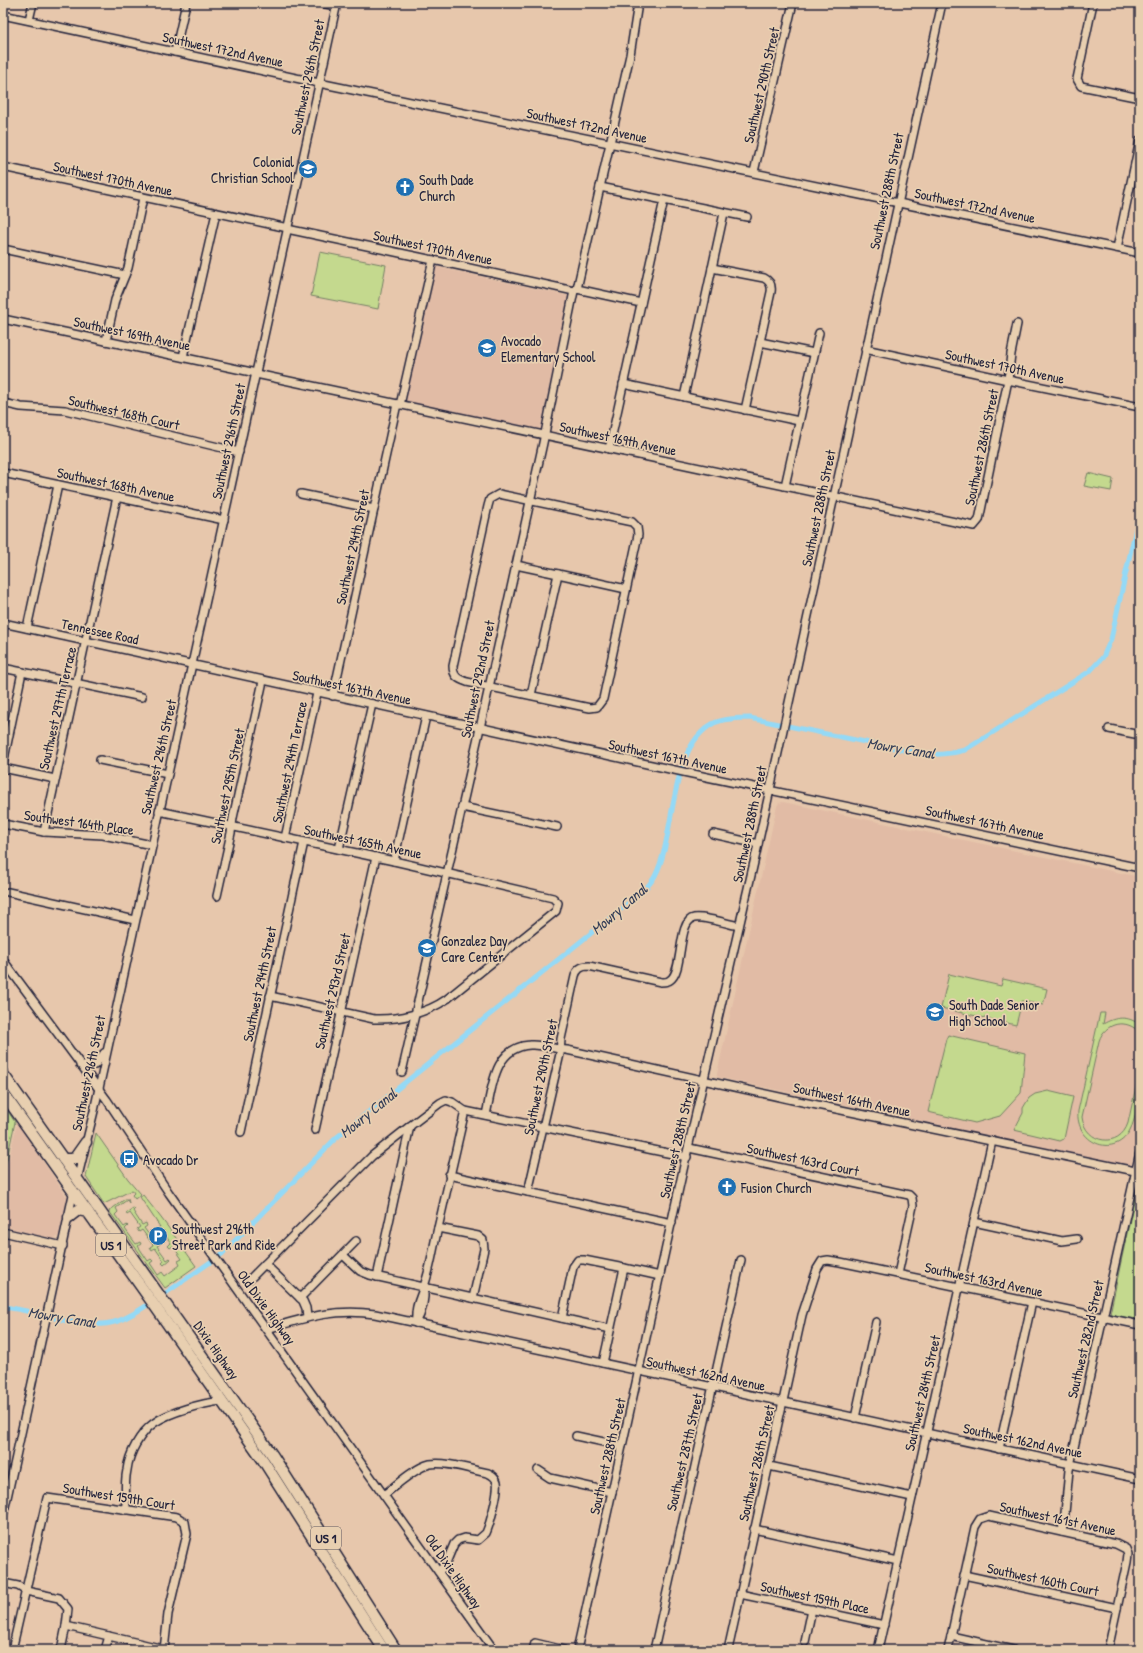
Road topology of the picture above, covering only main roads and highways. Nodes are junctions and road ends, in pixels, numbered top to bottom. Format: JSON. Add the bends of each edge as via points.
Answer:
{"nodes":[{"id":1,"x":3,"y":1074,"type":"edge"},
{"id":2,"x":3,"y":1084,"type":"edge"},
{"id":3,"x":3,"y":1093,"type":"edge"},
{"id":4,"x":21,"y":1099,"type":"junction"},
{"id":5,"x":12,"y":1106,"type":"junction"},
{"id":6,"x":86,"y":1142,"type":"road end"},
{"id":7,"x":63,"y":1159,"type":"junction"},
{"id":8,"x":77,"y":1178,"type":"junction"},
{"id":9,"x":74,"y":1193,"type":"junction"},
{"id":10,"x":88,"y":1212,"type":"junction"},
{"id":11,"x":69,"y":1217,"type":"road end"},
{"id":12,"x":138,"y":1263,"type":"junction"},
{"id":13,"x":182,"y":1344,"type":"junction"},
{"id":14,"x":232,"y":1395,"type":"junction"},
{"id":15,"x":222,"y":1402,"type":"junction"},
{"id":16,"x":273,"y":1456,"type":"junction"},
{"id":17,"x":341,"y":1582,"type":"junction"},
{"id":18,"x":385,"y":1632,"type":"junction"},
{"id":19,"x":385,"y":1649,"type":"edge"},
{"id":20,"x":396,"y":1650,"type":"edge"}],
"edges":[{"from":1,"to":4,"type":"highway","name":"Dixie Highway","number":"US 1"},
{"from":2,"to":4,"type":"highway","via":[[7,1090]]},
{"from":3,"to":5,"type":"highway","name":"Dixie Highway","number":"US 1"},
{"from":4,"to":7,"type":"highway","name":"Dixie Highway","number":"US 1"},
{"from":5,"to":8,"type":"highway","via":[[25,1116],[65,1171]]},
{"from":5,"to":9,"type":"highway","name":"Dixie Highway","number":"US 1"},
{"from":6,"to":7,"type":"highway","via":[[74,1159]]},
{"from":7,"to":8,"type":"highway","name":"Dixie Highway","number":"US 1"},
{"from":8,"to":12,"type":"highway","name":"Dixie Highway","number":"US 1"},
{"from":9,"to":10,"type":"highway","name":"Dixie Highway","number":"US 1"},
{"from":9,"to":12,"type":"highway","via":[[85,1198],[126,1255]]},
{"from":10,"to":11,"type":"highway","via":[[78,1210]]},
{"from":10,"to":13,"type":"highway","name":"Dixie Highway","number":"US 1"},
{"from":12,"to":14,"type":"highway","name":"Dixie Highway","number":"US 1"},
{"from":13,"to":14,"type":"highway","via":[[195,1353],[221,1390],[227,1395]]},
{"from":13,"to":15,"type":"highway","name":"Dixie Highway","number":"US 1"},
{"from":14,"to":16,"type":"highway","name":"Dixie Highway","number":"US 1"},
{"from":15,"to":16,"type":"highway","via":[[229,1403],[261,1448]]},
{"from":15,"to":17,"type":"highway","name":"Dixie Highway","number":"US 1"},
{"from":16,"to":18,"type":"highway","name":"Dixie Highway","number":"US 1"},
{"from":17,"to":18,"type":"highway","via":[[355,1596],[376,1628]]},
{"from":17,"to":19,"type":"highway","name":"Dixie Highway","number":"US 1"},
{"from":18,"to":20,"type":"highway","name":"Dixie Highway","number":"US 1"}]}
